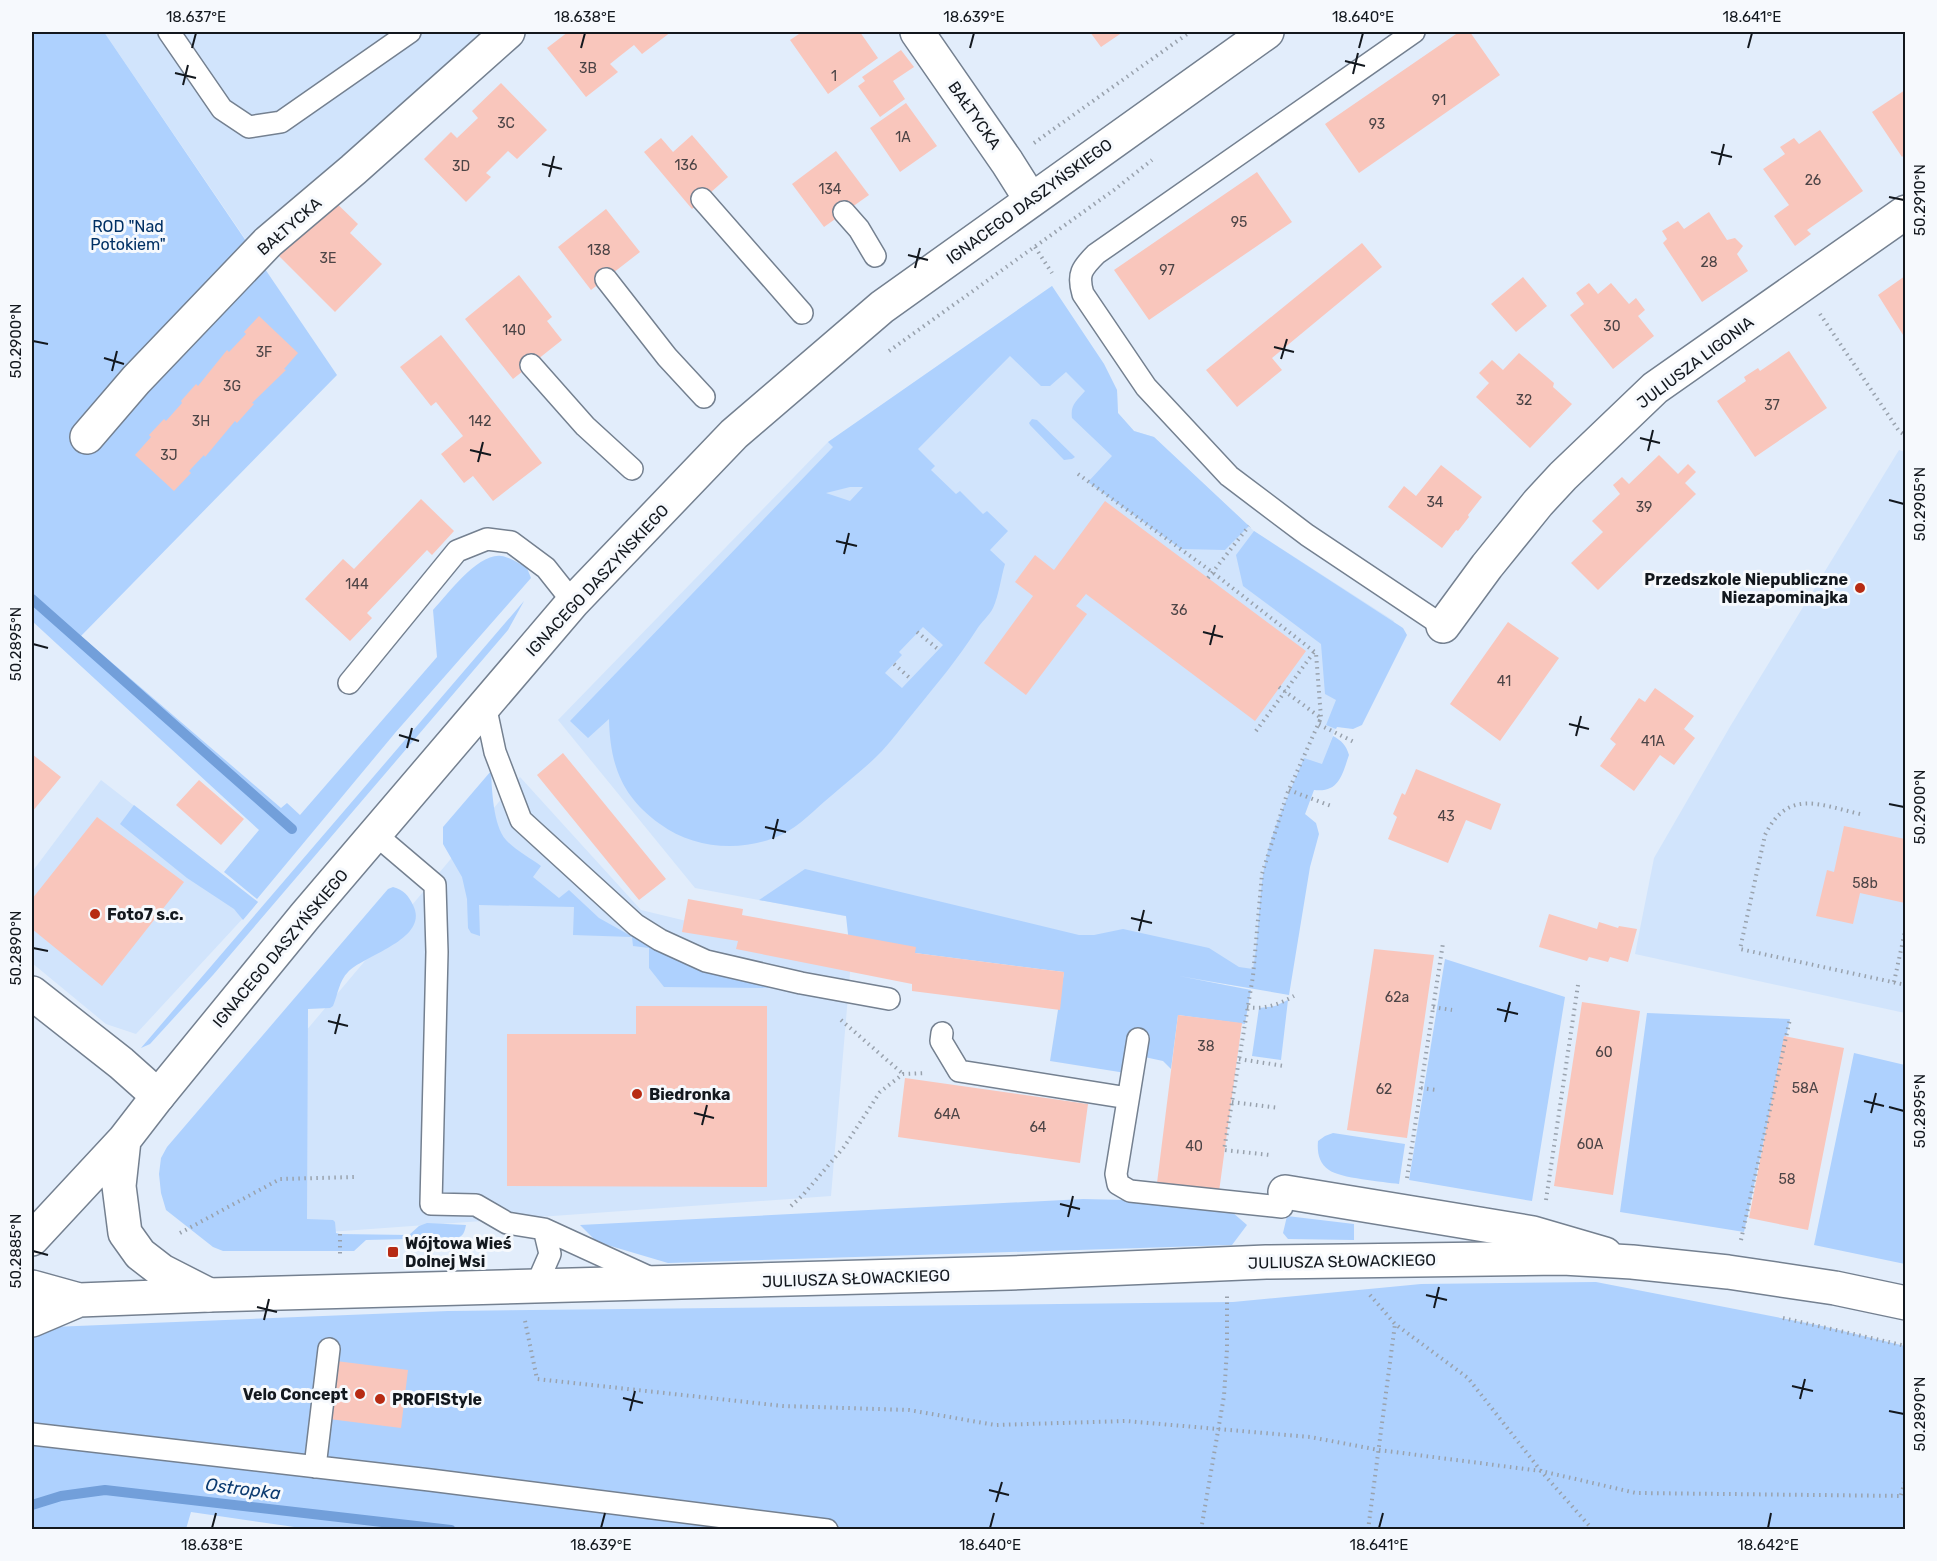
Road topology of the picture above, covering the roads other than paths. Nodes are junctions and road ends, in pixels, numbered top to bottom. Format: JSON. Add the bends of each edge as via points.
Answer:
{"nodes":[{"id":1,"x":169,"y":32,"type":"edge"},
{"id":2,"x":411,"y":32,"type":"edge"},
{"id":3,"x":508,"y":32,"type":"edge"},
{"id":4,"x":916,"y":32,"type":"edge"},
{"id":5,"x":1267,"y":32,"type":"edge"},
{"id":6,"x":1414,"y":32,"type":"edge"},
{"id":7,"x":702,"y":199,"type":"dead end"},
{"id":8,"x":1031,"y":200,"type":"junction"},
{"id":9,"x":844,"y":212,"type":"dead end"},
{"id":10,"x":1905,"y":212,"type":"edge"},
{"id":11,"x":875,"y":256,"type":"dead end"},
{"id":12,"x":606,"y":279,"type":"dead end"},
{"id":13,"x":801,"y":313,"type":"dead end"},
{"id":14,"x":531,"y":365,"type":"dead end"},
{"id":15,"x":704,"y":397,"type":"dead end"},
{"id":16,"x":87,"y":437,"type":"dead end"},
{"id":17,"x":632,"y":469,"type":"dead end"},
{"id":18,"x":573,"y":602,"type":"junction"},
{"id":19,"x":1443,"y":626,"type":"joint"},
{"id":20,"x":349,"y":683,"type":"dead end"},
{"id":21,"x":485,"y":705,"type":"junction"},
{"id":22,"x":375,"y":834,"type":"junction"},
{"id":23,"x":32,"y":993,"type":"edge"},
{"id":24,"x":890,"y":999,"type":"dead end"},
{"id":25,"x":942,"y":1033,"type":"dead end"},
{"id":26,"x":1138,"y":1039,"type":"dead end"},
{"id":27,"x":158,"y":1096,"type":"junction"},
{"id":28,"x":1128,"y":1098,"type":"junction"},
{"id":29,"x":124,"y":1140,"type":"junction"},
{"id":30,"x":1283,"y":1200,"type":"joint"},
{"id":31,"x":544,"y":1229,"type":"junction"},
{"id":32,"x":32,"y":1239,"type":"edge"},
{"id":33,"x":1632,"y":1262,"type":"junction"},
{"id":34,"x":662,"y":1284,"type":"junction"},
{"id":35,"x":527,"y":1286,"type":"junction"},
{"id":36,"x":32,"y":1287,"type":"edge"},
{"id":37,"x":209,"y":1294,"type":"junction"},
{"id":38,"x":79,"y":1300,"type":"junction"},
{"id":39,"x":1905,"y":1303,"type":"edge"},
{"id":40,"x":32,"y":1320,"type":"edge"},
{"id":41,"x":330,"y":1349,"type":"dead end"},
{"id":42,"x":32,"y":1434,"type":"edge"},
{"id":43,"x":315,"y":1467,"type":"junction"},
{"id":44,"x":827,"y":1530,"type":"edge"}],
"edges":[{"from":1,"to":2,"type":"lane","via":[[222,109],[249,127],[281,122]]},
{"from":3,"to":16,"type":"street","name":"BAŁTYCKA","via":[[268,242]]},
{"from":4,"to":8,"type":"street","name":"BAŁTYCKA"},
{"from":5,"to":8,"type":"street","name":"IGNACEGO DASZYŃSKIEGO"},
{"from":6,"to":19,"type":"lane","via":[[1096,254],[1079,280],[1083,294],[1146,387],[1229,476]]},
{"from":7,"to":13,"type":"lane"},
{"from":8,"to":18,"type":"street","name":"IGNACEGO DASZYŃSKIEGO","via":[[882,307],[734,434]]},
{"from":9,"to":11,"type":"lane"},
{"from":10,"to":19,"type":"street","name":"JULIUSZA LIGONIA","via":[[1655,388],[1544,496]]},
{"from":12,"to":15,"type":"lane"},
{"from":14,"to":17,"type":"lane","via":[[585,426]]},
{"from":18,"to":20,"type":"lane","via":[[546,568],[511,542],[487,539],[457,551]]},
{"from":18,"to":21,"type":"street","name":"IGNACEGO DASZYŃSKIEGO"},
{"from":21,"to":22,"type":"street","name":"IGNACEGO DASZYŃSKIEGO"},
{"from":21,"to":24,"type":"lane","via":[[495,752],[521,820],[636,925],[705,961]]},
{"from":22,"to":27,"type":"street","name":"IGNACEGO DASZYŃSKIEGO"},
{"from":22,"to":31,"type":"lane","via":[[435,885],[431,1204],[476,1204],[507,1223]]},
{"from":23,"to":27,"type":"street"},
{"from":25,"to":28,"type":"lane","via":[[941,1041],[959,1071]]},
{"from":26,"to":28,"type":"lane"},
{"from":27,"to":29,"type":"street","name":"IGNACEGO DASZYŃSKIEGO"},
{"from":28,"to":30,"type":"lane","via":[[1116,1174],[1118,1184],[1130,1191]]},
{"from":29,"to":32,"type":"street","name":"IGNACEGO DASZYŃSKIEGO"},
{"from":29,"to":37,"type":"street","via":[[119,1186],[125,1233],[140,1254],[162,1271]]},
{"from":30,"to":33,"type":"street","name":"JULIUSZA SŁOWACKIEGO","via":[[1533,1233]]},
{"from":31,"to":34,"type":"lane"},
{"from":31,"to":35,"type":"lane","via":[[550,1254]]},
{"from":33,"to":34,"type":"street","name":"JULIUSZA SŁOWACKIEGO","via":[[1563,1258],[1277,1262]]},
{"from":33,"to":39,"type":"street","name":"JULIUSZA SŁOWACKIEGO","via":[[1835,1288]]},
{"from":34,"to":35,"type":"street","name":"JULIUSZA SŁOWACKIEGO"},
{"from":35,"to":37,"type":"street","name":"JULIUSZA SŁOWACKIEGO"},
{"from":36,"to":38,"type":"street","name":"JULIUSZA SŁOWACKIEGO"},
{"from":37,"to":38,"type":"street","name":"JULIUSZA SŁOWACKIEGO"},
{"from":38,"to":40,"type":"street","name":"JULIUSZA SŁOWACKIEGO"},
{"from":41,"to":43,"type":"lane"},
{"from":42,"to":43,"type":"lane"},
{"from":43,"to":44,"type":"lane"}]}
